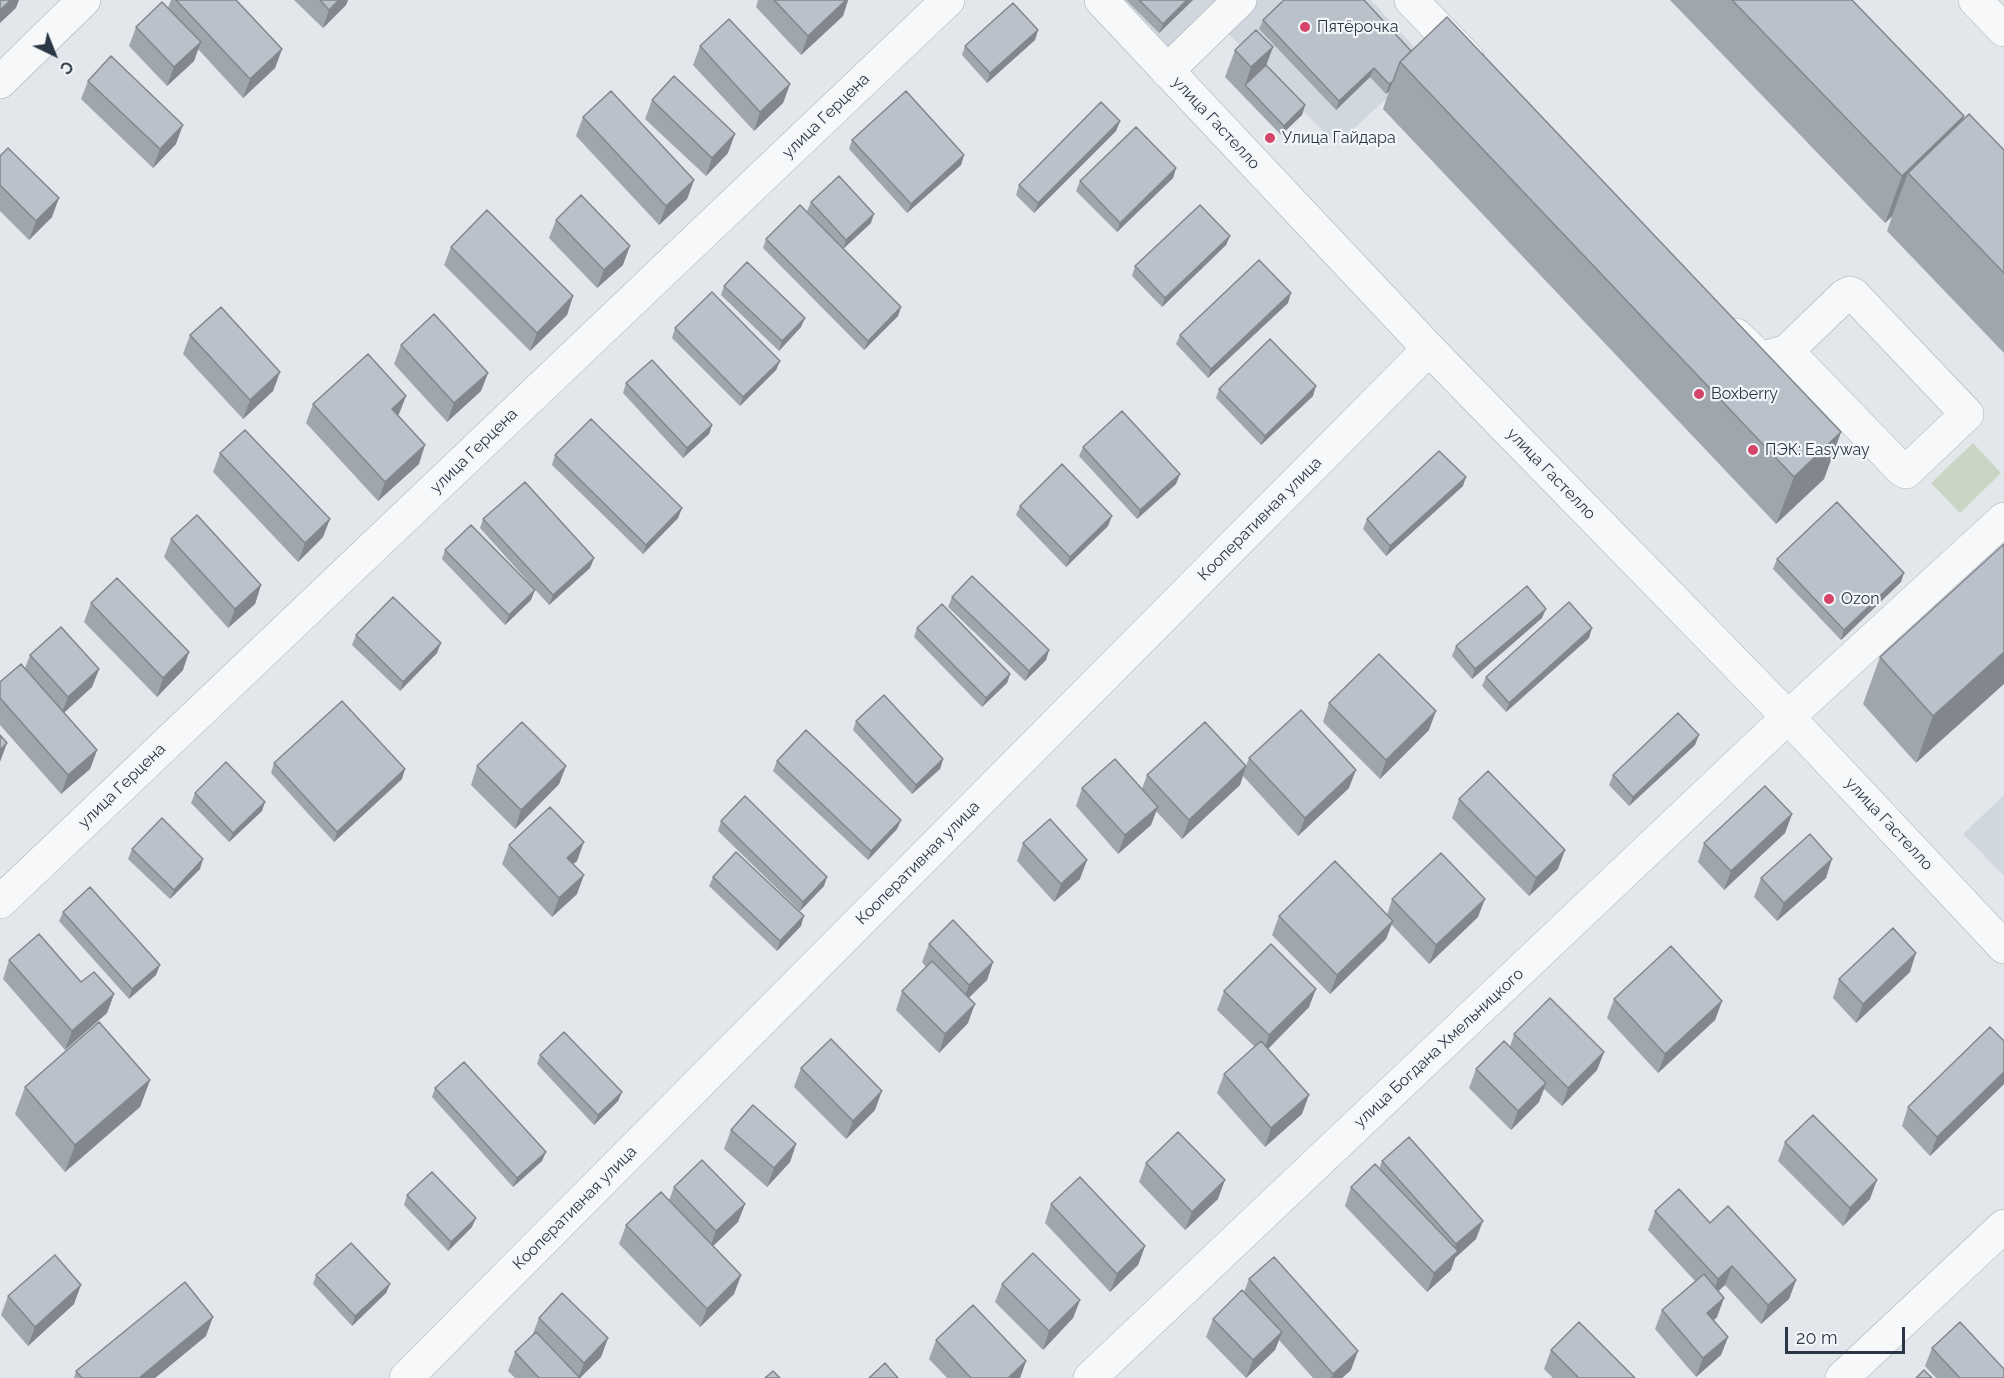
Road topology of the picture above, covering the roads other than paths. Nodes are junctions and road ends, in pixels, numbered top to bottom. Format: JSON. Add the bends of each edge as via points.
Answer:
{"nodes":[{"id":1,"x":84,"y":0,"type":"edge"},
{"id":2,"x":948,"y":0,"type":"edge"},
{"id":3,"x":1101,"y":0,"type":"edge"},
{"id":4,"x":1240,"y":0,"type":"edge"},
{"id":5,"x":1411,"y":0,"type":"edge"},
{"id":6,"x":1975,"y":0,"type":"edge"},
{"id":7,"x":2004,"y":30,"type":"edge"},
{"id":8,"x":1167,"y":71,"type":"junction"},
{"id":9,"x":1485,"y":76,"type":"edge"},
{"id":10,"x":0,"y":82,"type":"edge"},
{"id":11,"x":1714,"y":312,"type":"edge"},
{"id":12,"x":1429,"y":349,"type":"junction"},
{"id":13,"x":1787,"y":351,"type":"junction"},
{"id":14,"x":2004,"y":519,"type":"edge"},
{"id":15,"x":1788,"y":717,"type":"junction"},
{"id":16,"x":0,"y":902,"type":"edge"},
{"id":17,"x":2004,"y":947,"type":"edge"},
{"id":18,"x":2004,"y":1226,"type":"edge"},
{"id":19,"x":406,"y":1378,"type":"edge"},
{"id":20,"x":1090,"y":1378,"type":"edge"},
{"id":21,"x":1842,"y":1378,"type":"edge"}],
"edges":[{"from":1,"to":10,"type":"street"},
{"from":2,"to":16,"type":"street","name":"улица Герцена"},
{"from":3,"to":8,"type":"street","name":"улица Гастелло"},
{"from":4,"to":8,"type":"street"},
{"from":5,"to":9,"type":"street"},
{"from":6,"to":7,"type":"street"},
{"from":8,"to":12,"type":"street","name":"улица Гастелло"},
{"from":11,"to":13,"type":"street","via":[[1761,359]]},
{"from":12,"to":15,"type":"street","name":"улица Гастелло"},
{"from":12,"to":19,"type":"street","name":"Кооперативная улица"},
{"from":13,"to":13,"type":"street","via":[[1906,472],[1967,414],[1850,293]]},
{"from":14,"to":15,"type":"street","name":"улица Богдана Хмельницкого"},
{"from":15,"to":17,"type":"street","name":"улица Гастелло"},
{"from":15,"to":20,"type":"street","name":"улица Богдана Хмельницкого"},
{"from":18,"to":21,"type":"street"}]}
